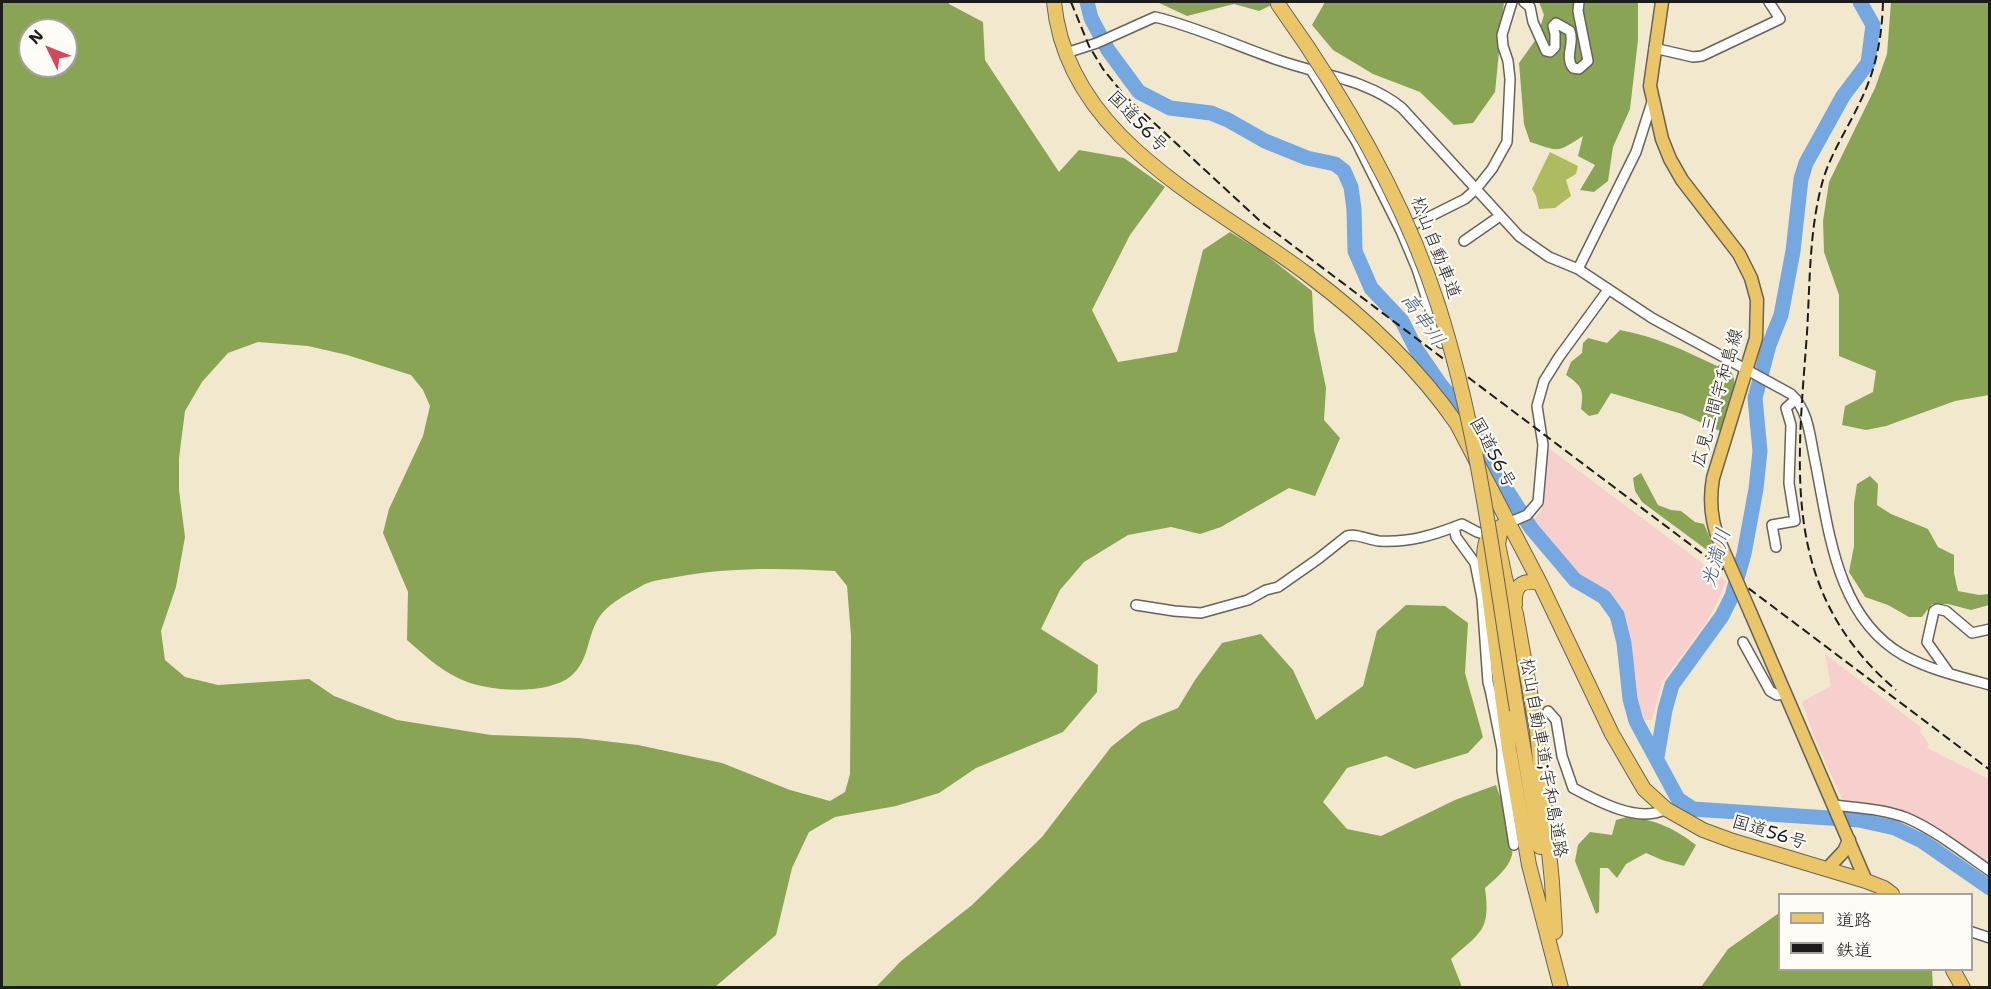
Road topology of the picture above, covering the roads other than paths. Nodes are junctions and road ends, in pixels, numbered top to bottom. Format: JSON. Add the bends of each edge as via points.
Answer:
{"nodes":[{"id":1,"x":1054,"y":2,"type":"edge"},
{"id":2,"x":1512,"y":2,"type":"edge"},
{"id":3,"x":1524,"y":2,"type":"edge"},
{"id":4,"x":1579,"y":2,"type":"edge"},
{"id":5,"x":1662,"y":2,"type":"edge"},
{"id":6,"x":1769,"y":2,"type":"edge"},
{"id":7,"x":1278,"y":4,"type":"dead end"},
{"id":8,"x":1654,"y":48,"type":"junction"},
{"id":9,"x":1066,"y":53,"type":"junction"},
{"id":10,"x":1311,"y":70,"type":"junction"},
{"id":11,"x":1652,"y":102,"type":"junction"},
{"id":12,"x":1476,"y":189,"type":"junction"},
{"id":13,"x":1500,"y":216,"type":"junction"},
{"id":14,"x":1401,"y":231,"type":"junction"},
{"id":15,"x":1464,"y":241,"type":"dead end"},
{"id":16,"x":1578,"y":269,"type":"junction"},
{"id":17,"x":1608,"y":290,"type":"junction"},
{"id":18,"x":1441,"y":343,"type":"dead end"},
{"id":19,"x":1756,"y":375,"type":"junction"},
{"id":20,"x":1796,"y":399,"type":"junction"},
{"id":21,"x":1512,"y":522,"type":"junction"},
{"id":22,"x":1454,"y":527,"type":"junction"},
{"id":23,"x":1492,"y":536,"type":"junction"},
{"id":24,"x":1776,"y":547,"type":"dead end"},
{"id":25,"x":1540,"y":584,"type":"junction"},
{"id":26,"x":1136,"y":605,"type":"dead end"},
{"id":27,"x":1516,"y":615,"type":"junction"},
{"id":28,"x":1989,"y":629,"type":"edge"},
{"id":29,"x":1743,"y":642,"type":"dead end"},
{"id":30,"x":1949,"y":673,"type":"junction"},
{"id":31,"x":1989,"y":685,"type":"edge"},
{"id":32,"x":1785,"y":694,"type":"junction"},
{"id":33,"x":1548,"y":711,"type":"dead end"},
{"id":34,"x":1834,"y":807,"type":"junction"},
{"id":35,"x":1666,"y":809,"type":"junction"},
{"id":36,"x":1846,"y":834,"type":"junction"},
{"id":37,"x":1514,"y":845,"type":"dead end"},
{"id":38,"x":1827,"y":869,"type":"junction"},
{"id":39,"x":1989,"y":871,"type":"edge"},
{"id":40,"x":1866,"y":881,"type":"junction"},
{"id":41,"x":1891,"y":893,"type":"edge"},
{"id":42,"x":1555,"y":932,"type":"junction"},
{"id":43,"x":1973,"y":933,"type":"edge"},
{"id":44,"x":1989,"y":938,"type":"edge"},
{"id":45,"x":1954,"y":971,"type":"edge"},
{"id":46,"x":1562,"y":987,"type":"edge"},
{"id":47,"x":1566,"y":987,"type":"edge"},
{"id":48,"x":1963,"y":987,"type":"edge"}],
"edges":[{"from":1,"to":9,"type":"highway","name":"国道56号"},
{"from":2,"to":12,"type":"street","via":[[1502,35],[1508,61],[1508,142]]},
{"from":3,"to":4,"type":"street","via":[[1530,7],[1546,51],[1555,47],[1556,23],[1570,31],[1568,57],[1573,68],[1579,69],[1588,61]]},
{"from":5,"to":8,"type":"main road","name":"広見三間宇和島線"},
{"from":6,"to":8,"type":"street","via":[[1780,19],[1702,56]]},
{"from":7,"to":23,"type":"highway","name":"松山自動車道","bridge":true,"via":[[1357,124],[1388,181],[1427,273],[1459,382]]},
{"from":8,"to":11,"type":"main road","name":"広見三間宇和島線"},
{"from":9,"to":10,"type":"street","via":[[1155,17]]},
{"from":9,"to":21,"type":"highway","name":"国道56号","via":[[1098,111],[1135,150],[1327,289],[1422,378],[1457,424]]},
{"from":10,"to":12,"type":"street","via":[[1388,96]]},
{"from":10,"to":14,"type":"street","via":[[1356,141]]},
{"from":11,"to":16,"type":"street","via":[[1636,152]]},
{"from":11,"to":19,"type":"main road","name":"広見三間宇和島線","via":[[1676,171],[1739,254],[1755,289]]},
{"from":12,"to":13,"type":"street"},
{"from":12,"to":14,"type":"street"},
{"from":13,"to":15,"type":"street"},
{"from":13,"to":16,"type":"street","via":[[1538,250]]},
{"from":14,"to":18,"type":"street"},
{"from":16,"to":17,"type":"street"},
{"from":17,"to":19,"type":"street"},
{"from":17,"to":21,"type":"street","via":[[1544,381],[1538,406],[1542,434],[1538,502],[1527,515]]},
{"from":19,"to":20,"type":"street"},
{"from":19,"to":32,"type":"main road","name":"広見三間宇和島線","bridge":true,"via":[[1713,478],[1711,511],[1715,532]]},
{"from":20,"to":24,"type":"street","via":[[1786,408],[1791,424],[1789,483],[1795,521],[1772,525]]},
{"from":20,"to":30,"type":"street","via":[[1806,419],[1830,533],[1848,595],[1873,630],[1893,648]]},
{"from":21,"to":23,"type":"highway"},
{"from":21,"to":25,"type":"highway","name":"国道56号"},
{"from":22,"to":23,"type":"street","via":[[1462,524]]},
{"from":22,"to":26,"type":"street","via":[[1409,542],[1377,541],[1352,534],[1278,587],[1201,613]]},
{"from":22,"to":37,"type":"street","via":[[1456,537],[1475,563],[1482,598],[1488,682],[1502,749]]},
{"from":23,"to":27,"type":"highway"},
{"from":23,"to":42,"type":"highway","name":"松山自動車道;宇和島道路","bridge":true},
{"from":23,"to":46,"type":"highway","via":[[1484,542],[1484,556],[1519,809],[1529,865]]},
{"from":25,"to":27,"type":"highway","via":[[1524,582],[1518,588]]},
{"from":25,"to":35,"type":"highway","name":"国道56号","via":[[1633,772],[1644,789]]},
{"from":27,"to":42,"type":"highway","via":[[1537,732]]},
{"from":28,"to":30,"type":"street","via":[[1972,633],[1946,611],[1934,611],[1927,642]]},
{"from":29,"to":32,"type":"street","via":[[1770,691]]},
{"from":30,"to":31,"type":"street"},
{"from":32,"to":34,"type":"main road","name":"広見三間宇和島線"},
{"from":33,"to":35,"type":"street","via":[[1556,720],[1573,788],[1619,809],[1658,814]]},
{"from":34,"to":36,"type":"main road","name":"広見三間宇和島線"},
{"from":34,"to":39,"type":"street","via":[[1906,818]]},
{"from":35,"to":38,"type":"highway","name":"国道56号","via":[[1703,830]]},
{"from":36,"to":38,"type":"main road","via":[[1844,851]]},
{"from":36,"to":40,"type":"main road"},
{"from":38,"to":40,"type":"highway","name":"国道56号"},
{"from":40,"to":41,"type":"highway","name":"国道56号"},
{"from":42,"to":47,"type":"highway","name":"松山自動車道;宇和島道路"},
{"from":43,"to":44,"type":"street"},
{"from":45,"to":48,"type":"highway"}]}
